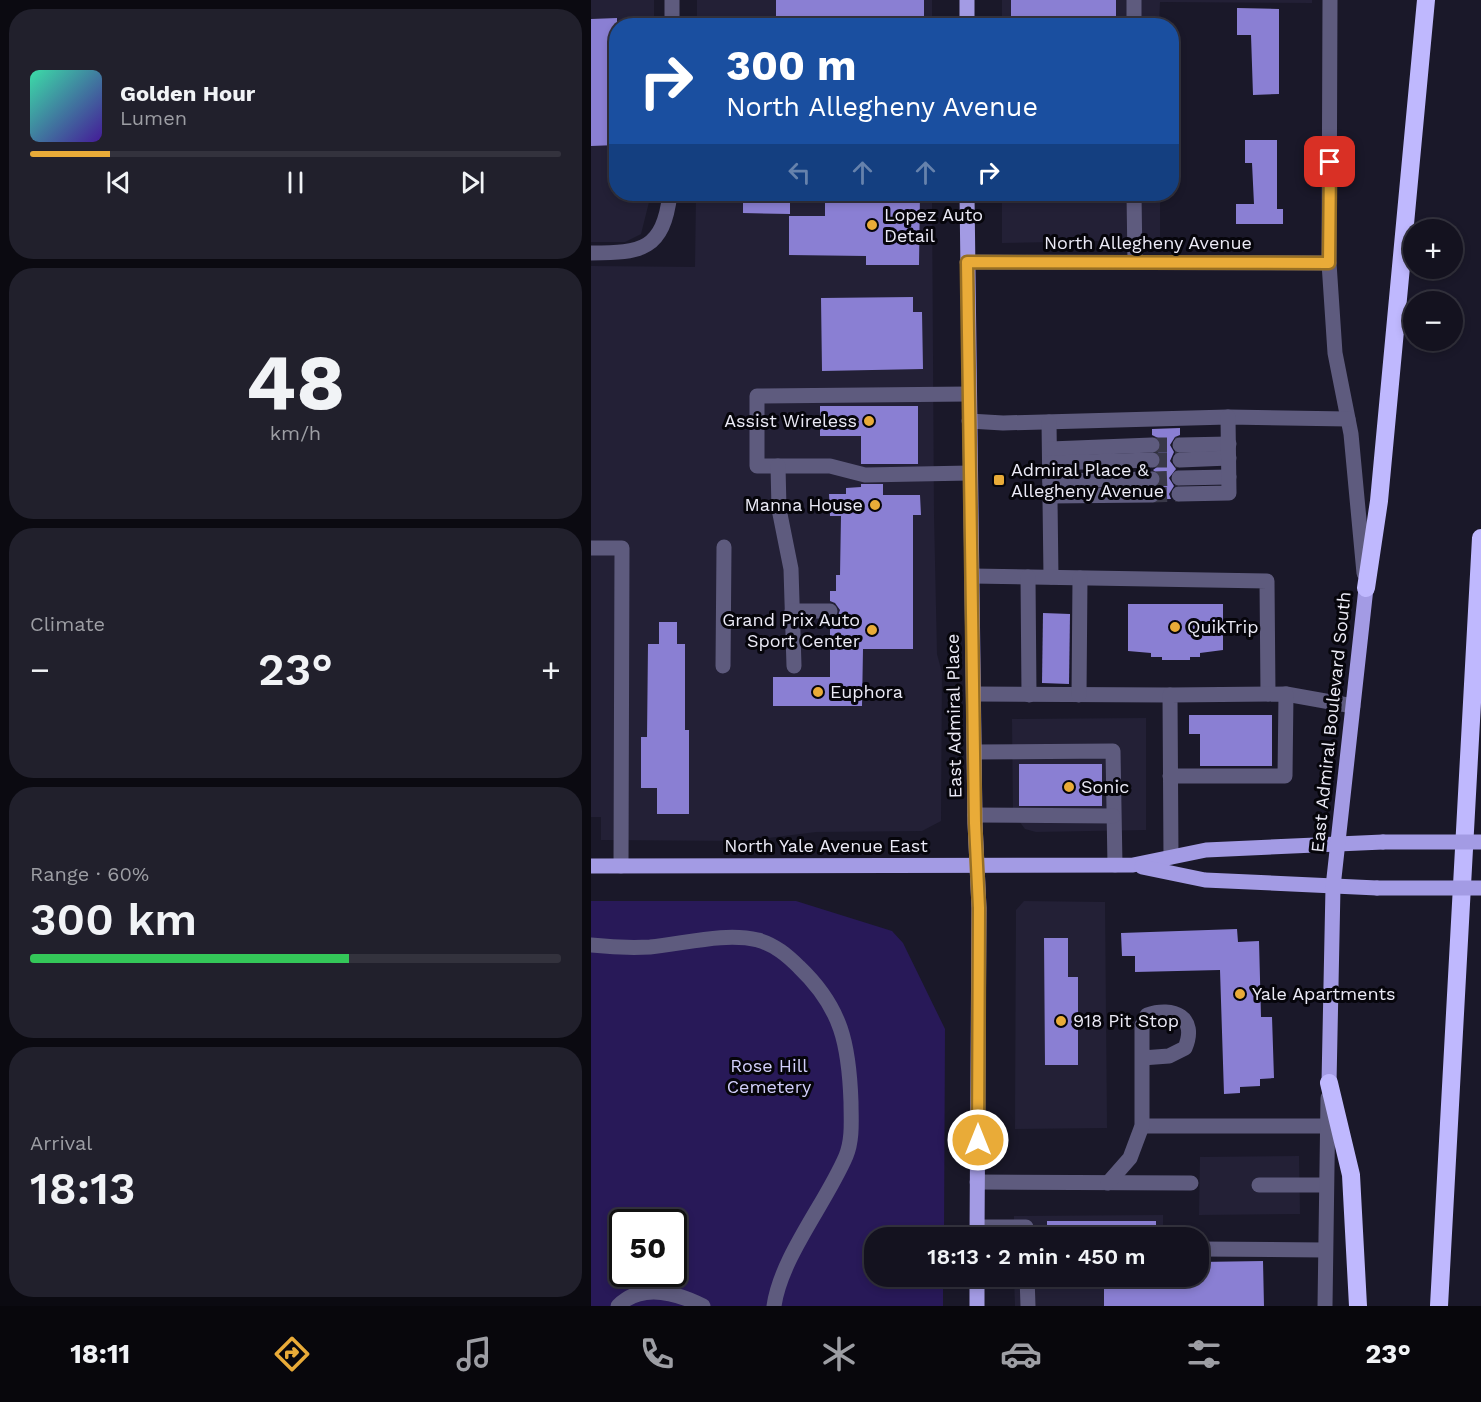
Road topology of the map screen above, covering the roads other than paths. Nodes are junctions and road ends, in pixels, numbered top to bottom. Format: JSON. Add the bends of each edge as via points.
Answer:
{"nodes":[{"id":1,"x":672,"y":0,"type":"edge"},
{"id":2,"x":967,"y":0,"type":"edge"},
{"id":3,"x":1134,"y":0,"type":"edge"},
{"id":4,"x":1330,"y":0,"type":"edge"},
{"id":5,"x":1426,"y":0,"type":"edge"},
{"id":6,"x":672,"y":18,"type":"edge"},
{"id":7,"x":967,"y":18,"type":"edge"},
{"id":8,"x":1134,"y":18,"type":"edge"},
{"id":9,"x":668,"y":201,"type":"edge"},
{"id":10,"x":967,"y":201,"type":"edge"},
{"id":11,"x":1134,"y":201,"type":"edge"},
{"id":12,"x":591,"y":253,"type":"edge"},
{"id":13,"x":967,"y":262,"type":"junction"},
{"id":14,"x":1135,"y":262,"type":"junction"},
{"id":15,"x":1329,"y":263,"type":"junction"},
{"id":16,"x":969,"y":394,"type":"junction"},
{"id":17,"x":1228,"y":417,"type":"junction"},
{"id":18,"x":1349,"y":419,"type":"junction"},
{"id":19,"x":969,"y":421,"type":"junction"},
{"id":20,"x":1049,"y":422,"type":"junction"},
{"id":21,"x":1229,"y":451,"type":"junction"},
{"id":22,"x":1180,"y":452,"type":"tunnel mouth"},
{"id":23,"x":1152,"y":453,"type":"tunnel mouth"},
{"id":24,"x":1050,"y":456,"type":"junction"},
{"id":25,"x":778,"y":466,"type":"junction"},
{"id":26,"x":970,"y":473,"type":"junction"},
{"id":27,"x":1229,"y":477,"type":"junction"},
{"id":28,"x":1179,"y":478,"type":"tunnel mouth"},
{"id":29,"x":1152,"y":487,"type":"tunnel mouth"},
{"id":30,"x":1050,"y":489,"type":"junction"},
{"id":31,"x":1179,"y":494,"type":"tunnel mouth"},
{"id":32,"x":1481,"y":538,"type":"edge"},
{"id":33,"x":725,"y":547,"type":"dead end"},
{"id":34,"x":591,"y":548,"type":"edge"},
{"id":35,"x":972,"y":576,"type":"junction"},
{"id":36,"x":1028,"y":577,"type":"junction"},
{"id":37,"x":1051,"y":577,"type":"junction"},
{"id":38,"x":1080,"y":578,"type":"junction"},
{"id":39,"x":1366,"y":588,"type":"junction"},
{"id":40,"x":792,"y":611,"type":"junction"},
{"id":41,"x":830,"y":611,"type":"dead end"},
{"id":42,"x":723,"y":666,"type":"dead end"},
{"id":43,"x":794,"y":666,"type":"dead end"},
{"id":44,"x":975,"y":694,"type":"junction"},
{"id":45,"x":1268,"y":694,"type":"junction"},
{"id":46,"x":1286,"y":694,"type":"junction"},
{"id":47,"x":1029,"y":695,"type":"junction"},
{"id":48,"x":1079,"y":695,"type":"junction"},
{"id":49,"x":1170,"y":695,"type":"junction"},
{"id":50,"x":1353,"y":706,"type":"junction"},
{"id":51,"x":975,"y":752,"type":"junction"},
{"id":52,"x":1170,"y":776,"type":"junction"},
{"id":53,"x":975,"y":815,"type":"junction"},
{"id":54,"x":1113,"y":816,"type":"junction"},
{"id":55,"x":1481,"y":842,"type":"edge"},
{"id":56,"x":1338,"y":843,"type":"junction"},
{"id":57,"x":1171,"y":857,"type":"junction"},
{"id":58,"x":1115,"y":865,"type":"junction"},
{"id":59,"x":1133,"y":865,"type":"junction"},
{"id":60,"x":591,"y":866,"type":"edge"},
{"id":61,"x":621,"y":866,"type":"junction"},
{"id":62,"x":977,"y":866,"type":"junction"},
{"id":63,"x":1333,"y":887,"type":"junction"},
{"id":64,"x":1481,"y":888,"type":"edge"},
{"id":65,"x":591,"y":945,"type":"edge"},
{"id":66,"x":1141,"y":1058,"type":"dead end"},
{"id":67,"x":1329,"y":1083,"type":"junction"},
{"id":68,"x":1141,"y":1126,"type":"junction"},
{"id":69,"x":1328,"y":1126,"type":"junction"},
{"id":70,"x":977,"y":1182,"type":"junction"},
{"id":71,"x":1108,"y":1183,"type":"junction"},
{"id":72,"x":1191,"y":1183,"type":"dead end"},
{"id":73,"x":1259,"y":1185,"type":"dead end"},
{"id":74,"x":1326,"y":1185,"type":"junction"},
{"id":75,"x":977,"y":1227,"type":"edge"},
{"id":76,"x":1209,"y":1249,"type":"edge"},
{"id":77,"x":1325,"y":1250,"type":"junction"},
{"id":78,"x":977,"y":1287,"type":"edge"},
{"id":79,"x":1027,"y":1287,"type":"edge"},
{"id":80,"x":618,"y":1306,"type":"edge"},
{"id":81,"x":703,"y":1306,"type":"edge"},
{"id":82,"x":774,"y":1306,"type":"edge"},
{"id":83,"x":977,"y":1306,"type":"edge"},
{"id":84,"x":1028,"y":1306,"type":"edge"},
{"id":85,"x":1325,"y":1306,"type":"edge"},
{"id":86,"x":1358,"y":1306,"type":"edge"},
{"id":87,"x":1439,"y":1306,"type":"edge"}],
"edges":[{"from":1,"to":6,"type":"street"},
{"from":2,"to":7,"type":"main road"},
{"from":3,"to":8,"type":"street"},
{"from":4,"to":15,"type":"street","name":"East Admiral Boulevard South"},
{"from":5,"to":39,"type":"highway","via":[[1379,501]]},
{"from":9,"to":12,"type":"street","via":[[656,237],[644,247],[628,253]]},
{"from":10,"to":13,"type":"main road","name":"East Admiral Place"},
{"from":11,"to":14,"type":"street"},
{"from":13,"to":14,"type":"street","name":"North Allegheny Avenue"},
{"from":13,"to":16,"type":"main road","name":"East Admiral Place"},
{"from":14,"to":15,"type":"street","name":"North Allegheny Avenue"},
{"from":15,"to":18,"type":"street","name":"East Admiral Boulevard South","via":[[1335,353]]},
{"from":16,"to":19,"type":"main road","name":"East Admiral Place"},
{"from":16,"to":25,"type":"street","via":[[757,396],[757,466]]},
{"from":17,"to":18,"type":"street"},
{"from":17,"to":20,"type":"street"},
{"from":17,"to":21,"type":"street"},
{"from":18,"to":39,"type":"street","name":"East Admiral Boulevard South"},
{"from":19,"to":20,"type":"street"},
{"from":19,"to":26,"type":"main road","name":"East Admiral Place"},
{"from":20,"to":24,"type":"street"},
{"from":21,"to":22,"type":"street"},
{"from":21,"to":27,"type":"street"},
{"from":23,"to":24,"type":"street"},
{"from":24,"to":30,"type":"street"},
{"from":25,"to":26,"type":"street","via":[[830,466],[865,475]]},
{"from":25,"to":40,"type":"street","via":[[780,510],[791,569]]},
{"from":26,"to":35,"type":"main road","name":"East Admiral Place"},
{"from":27,"to":28,"type":"street"},
{"from":27,"to":31,"type":"street","via":[[1229,494]]},
{"from":29,"to":30,"type":"street"},
{"from":30,"to":37,"type":"street"},
{"from":32,"to":87,"type":"highway"},
{"from":33,"to":42,"type":"street"},
{"from":34,"to":61,"type":"street","via":[[622,548]]},
{"from":35,"to":36,"type":"street"},
{"from":35,"to":44,"type":"main road","name":"East Admiral Place"},
{"from":36,"to":37,"type":"street"},
{"from":36,"to":47,"type":"street"},
{"from":37,"to":38,"type":"street"},
{"from":38,"to":45,"type":"street","via":[[1267,581]]},
{"from":38,"to":48,"type":"street"},
{"from":39,"to":50,"type":"main road","name":"East Admiral Boulevard South"},
{"from":40,"to":41,"type":"street"},
{"from":40,"to":43,"type":"street"},
{"from":44,"to":47,"type":"street"},
{"from":44,"to":51,"type":"main road","name":"East Admiral Place"},
{"from":45,"to":46,"type":"street"},
{"from":45,"to":49,"type":"street"},
{"from":46,"to":50,"type":"street"},
{"from":46,"to":52,"type":"street","via":[[1285,776]]},
{"from":47,"to":48,"type":"street"},
{"from":48,"to":49,"type":"street"},
{"from":49,"to":52,"type":"street"},
{"from":50,"to":56,"type":"main road","name":"East Admiral Boulevard South"},
{"from":51,"to":53,"type":"main road","name":"East Admiral Place"},
{"from":51,"to":54,"type":"street","via":[[1113,751]]},
{"from":52,"to":57,"type":"street"},
{"from":53,"to":54,"type":"street"},
{"from":53,"to":62,"type":"main road","name":"East Admiral Place"},
{"from":54,"to":58,"type":"street"},
{"from":55,"to":56,"type":"main road","bridge":true},
{"from":56,"to":57,"type":"main road","via":[[1206,850]]},
{"from":56,"to":63,"type":"main road","name":"East Admiral Boulevard South"},
{"from":57,"to":59,"type":"main road"},
{"from":58,"to":59,"type":"main road","name":"North Yale Avenue East"},
{"from":58,"to":62,"type":"main road","name":"North Yale Avenue East"},
{"from":59,"to":63,"type":"main road","via":[[1205,879]]},
{"from":60,"to":61,"type":"main road","name":"North Yale Avenue East"},
{"from":61,"to":62,"type":"main road","name":"North Yale Avenue East"},
{"from":62,"to":70,"type":"main road","name":"East Admiral Place"},
{"from":63,"to":64,"type":"main road","bridge":true},
{"from":63,"to":67,"type":"main road","name":"East Admiral Boulevard South"},
{"from":65,"to":82,"type":"street","via":[[647,947],[738,938],[758,940],[790,958],[831,1005],[850,1059],[852,1128],[848,1151],[780,1278]]},
{"from":66,"to":68,"type":"street"},
{"from":67,"to":69,"type":"street","name":"East Admiral Boulevard South"},
{"from":67,"to":86,"type":"highway","via":[[1351,1175]]},
{"from":68,"to":69,"type":"street"},
{"from":68,"to":71,"type":"street","via":[[1130,1158]]},
{"from":69,"to":74,"type":"street","name":"East Admiral Boulevard South"},
{"from":70,"to":71,"type":"street"},
{"from":70,"to":75,"type":"main road","name":"East Admiral Place"},
{"from":71,"to":72,"type":"street"},
{"from":73,"to":74,"type":"street"},
{"from":74,"to":77,"type":"street","name":"East Admiral Boulevard South"},
{"from":76,"to":77,"type":"street"},
{"from":77,"to":85,"type":"street","name":"East Admiral Boulevard South"},
{"from":78,"to":83,"type":"main road"},
{"from":79,"to":84,"type":"street"},
{"from":80,"to":81,"type":"street","via":[[636,1294],[666,1292]]}]}
